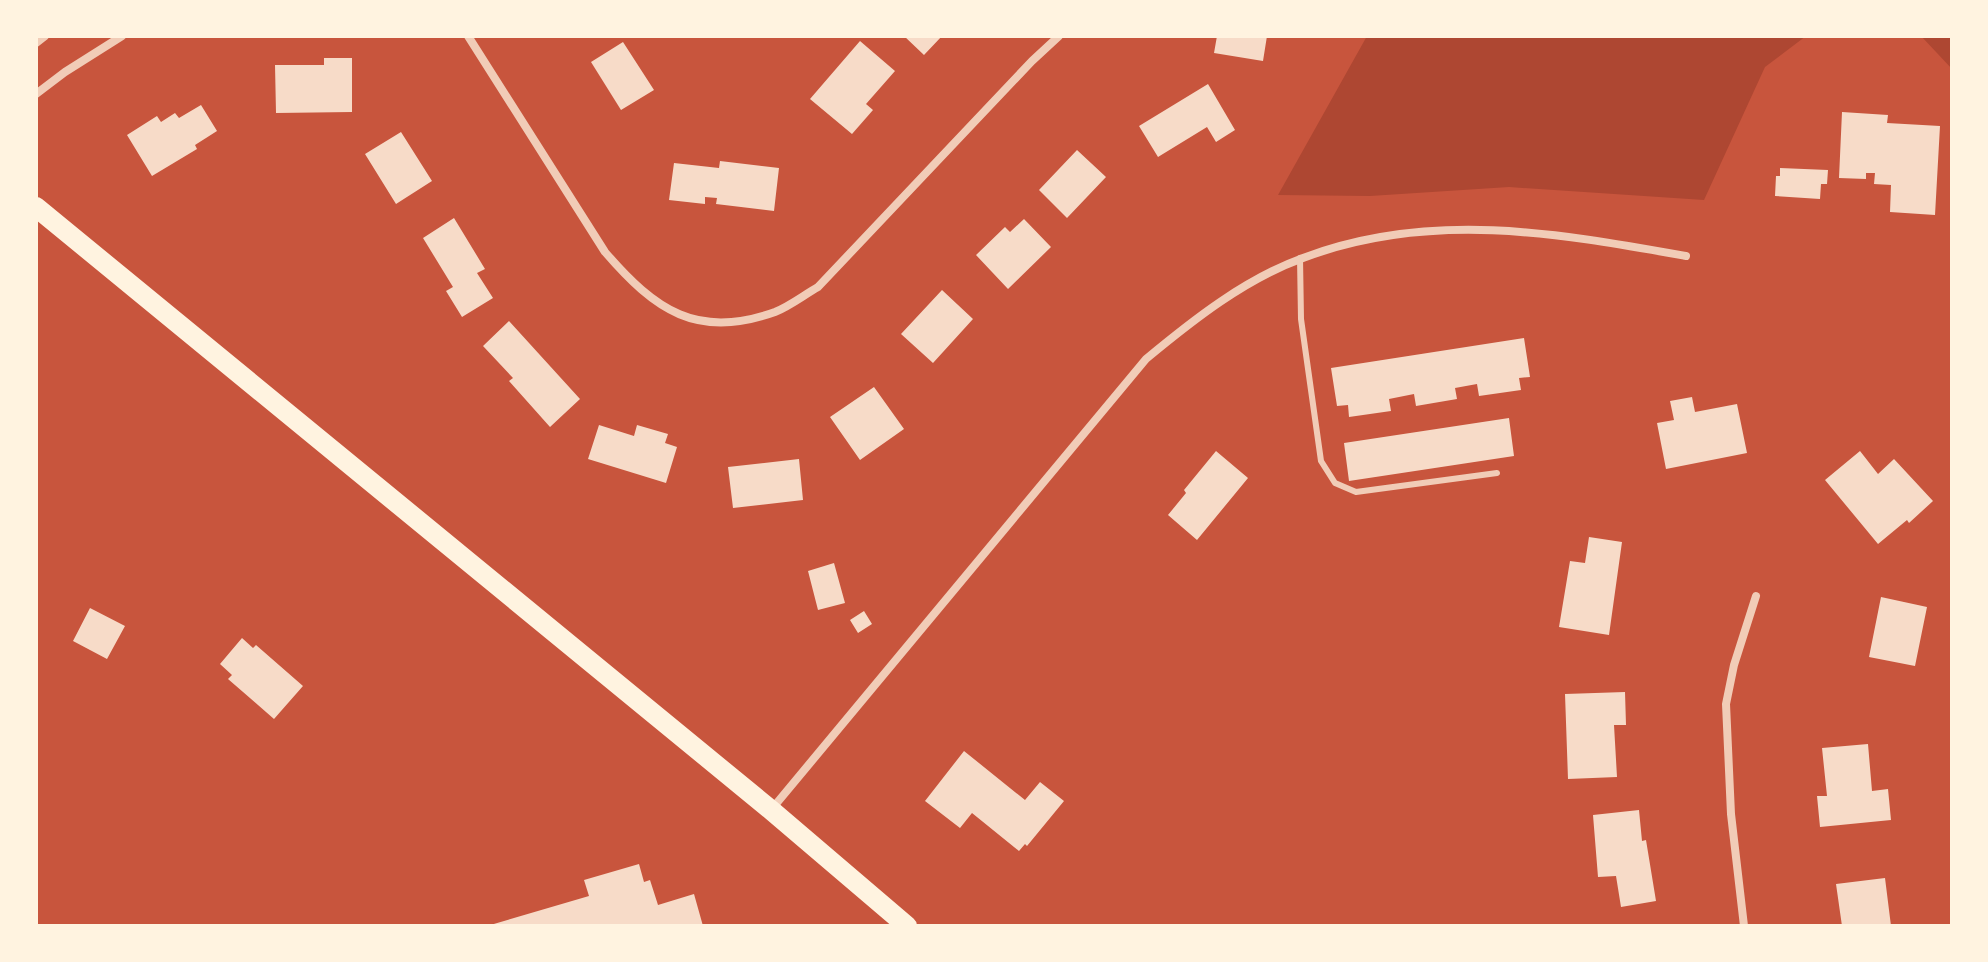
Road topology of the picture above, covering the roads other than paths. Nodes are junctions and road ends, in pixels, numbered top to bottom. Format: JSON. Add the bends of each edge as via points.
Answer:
{"nodes":[{"id":1,"x":45,"y":36,"type":"edge"},
{"id":2,"x":122,"y":36,"type":"edge"},
{"id":3,"x":468,"y":36,"type":"edge"},
{"id":4,"x":1059,"y":36,"type":"edge"},
{"id":5,"x":36,"y":43,"type":"edge"},
{"id":6,"x":36,"y":94,"type":"edge"},
{"id":7,"x":36,"y":207,"type":"edge"},
{"id":8,"x":1686,"y":256,"type":"dead end"},
{"id":9,"x":1300,"y":258,"type":"junction"},
{"id":10,"x":1497,"y":473,"type":"dead end"},
{"id":11,"x":1756,"y":596,"type":"dead end"},
{"id":12,"x":771,"y":810,"type":"junction"},
{"id":13,"x":907,"y":926,"type":"edge"},
{"id":14,"x":1744,"y":926,"type":"edge"}],
"edges":[{"from":1,"to":5,"type":"street"},
{"from":2,"to":6,"type":"street"},
{"from":3,"to":4,"type":"street","via":[[626,277],[670,312],[697,320],[739,322],[778,311],[818,287]]},
{"from":7,"to":12,"type":"main road"},
{"from":8,"to":9,"type":"street","via":[[1562,234],[1458,230],[1356,240]]},
{"from":9,"to":10,"type":"lane","via":[[1301,319],[1321,461],[1335,483],[1356,492]]},
{"from":9,"to":12,"type":"street","via":[[1196,318],[1146,359]]},
{"from":11,"to":14,"type":"street","via":[[1726,704]]},
{"from":12,"to":13,"type":"main road"}]}
